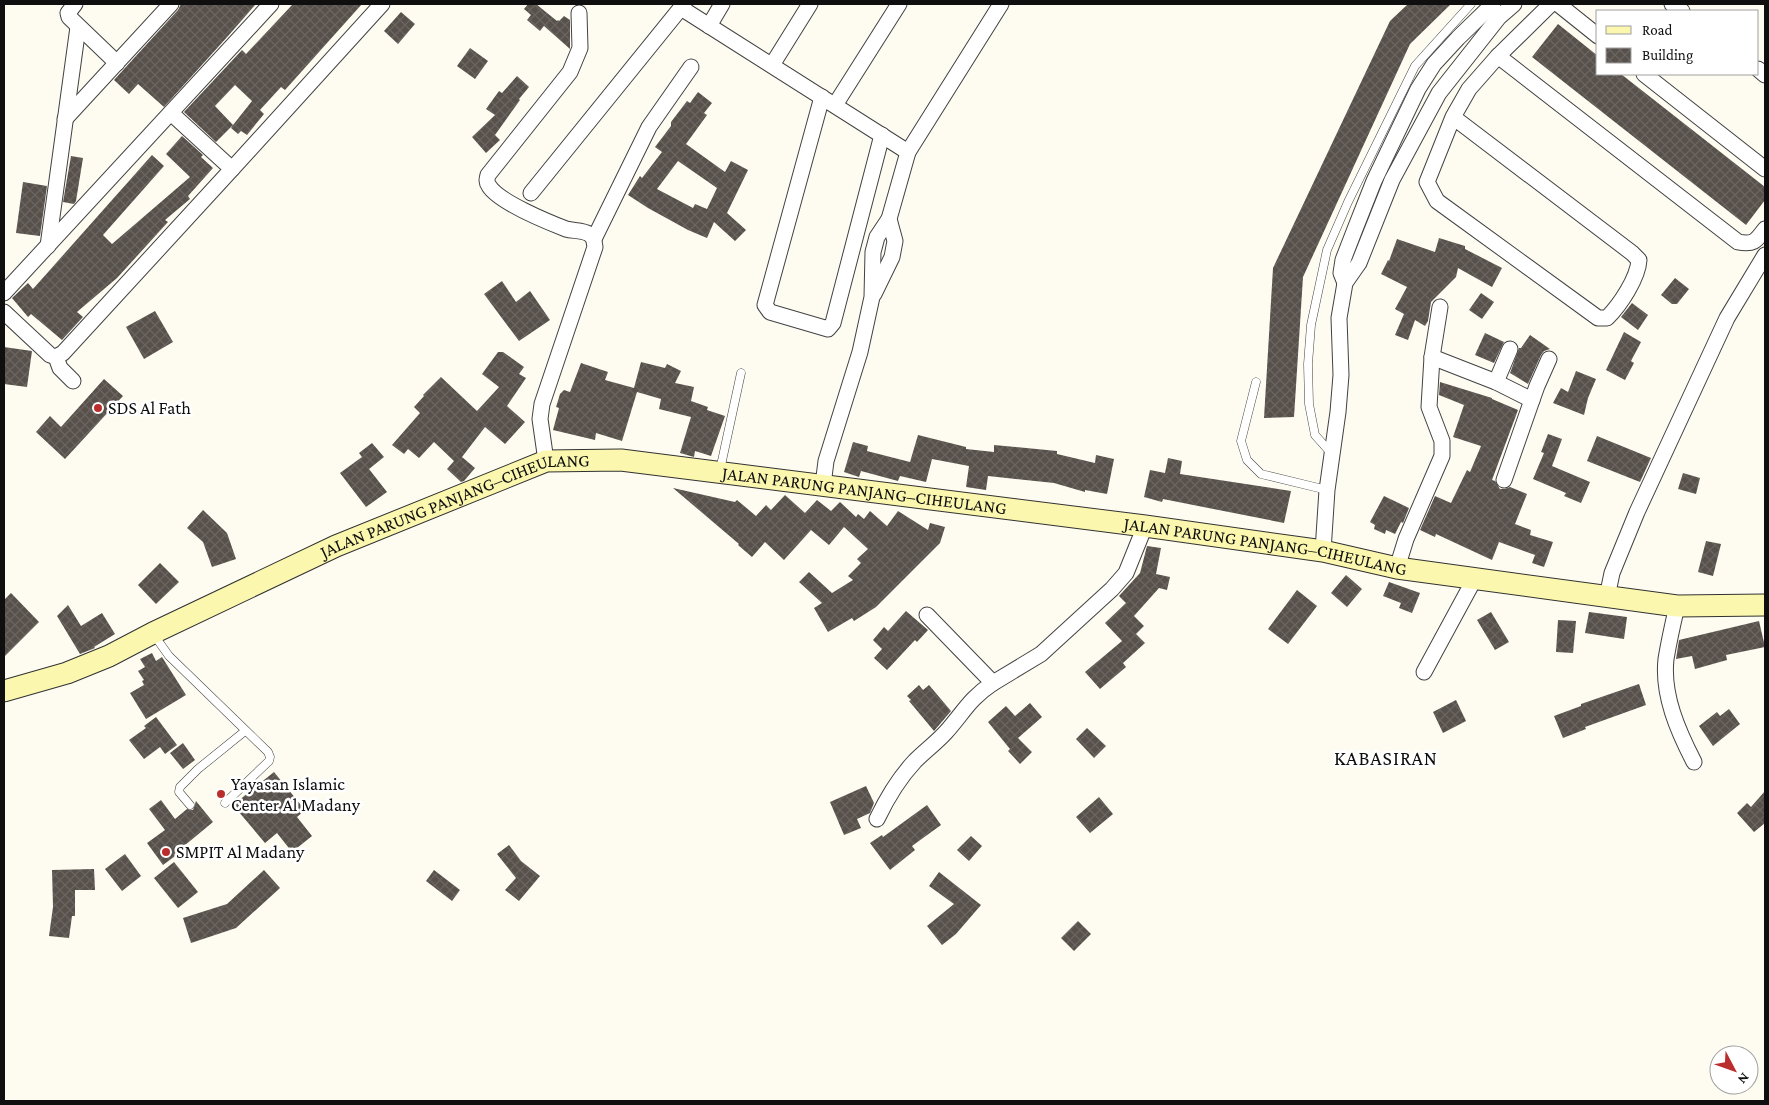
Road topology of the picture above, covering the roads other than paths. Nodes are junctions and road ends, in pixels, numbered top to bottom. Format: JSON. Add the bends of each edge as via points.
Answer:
{"nodes":[{"id":1,"x":75,"y":4,"type":"edge"},
{"id":2,"x":171,"y":4,"type":"edge"},
{"id":3,"x":271,"y":4,"type":"edge"},
{"id":4,"x":382,"y":4,"type":"edge"},
{"id":5,"x":722,"y":4,"type":"edge"},
{"id":6,"x":810,"y":4,"type":"edge"},
{"id":7,"x":899,"y":4,"type":"edge"},
{"id":8,"x":1001,"y":4,"type":"edge"},
{"id":9,"x":1472,"y":4,"type":"edge"},
{"id":10,"x":1493,"y":4,"type":"edge"},
{"id":11,"x":1514,"y":4,"type":"edge"},
{"id":12,"x":1551,"y":4,"type":"edge"},
{"id":13,"x":1558,"y":4,"type":"edge"},
{"id":14,"x":682,"y":6,"type":"edge"},
{"id":15,"x":579,"y":13,"type":"dead end"},
{"id":16,"x":709,"y":26,"type":"junction"},
{"id":17,"x":78,"y":27,"type":"junction"},
{"id":18,"x":1596,"y":34,"type":"edge"},
{"id":19,"x":1498,"y":56,"type":"junction"},
{"id":20,"x":117,"y":63,"type":"junction"},
{"id":21,"x":772,"y":65,"type":"junction"},
{"id":22,"x":691,"y":67,"type":"dead end"},
{"id":23,"x":1645,"y":75,"type":"edge"},
{"id":24,"x":822,"y":97,"type":"junction"},
{"id":25,"x":835,"y":106,"type":"junction"},
{"id":26,"x":171,"y":113,"type":"junction"},
{"id":27,"x":1453,"y":117,"type":"junction"},
{"id":28,"x":65,"y":119,"type":"junction"},
{"id":29,"x":882,"y":135,"type":"junction"},
{"id":30,"x":908,"y":152,"type":"junction"},
{"id":31,"x":232,"y":169,"type":"junction"},
{"id":32,"x":1765,"y":169,"type":"edge"},
{"id":33,"x":532,"y":192,"type":"dead end"},
{"id":34,"x":1765,"y":229,"type":"edge"},
{"id":35,"x":594,"y":239,"type":"junction"},
{"id":36,"x":48,"y":246,"type":"junction"},
{"id":37,"x":1765,"y":256,"type":"edge"},
{"id":38,"x":1345,"y":283,"type":"junction"},
{"id":39,"x":4,"y":293,"type":"edge"},
{"id":40,"x":1440,"y":307,"type":"dead end"},
{"id":41,"x":4,"y":312,"type":"edge"},
{"id":42,"x":1510,"y":349,"type":"dead end"},
{"id":43,"x":56,"y":357,"type":"junction"},
{"id":44,"x":1432,"y":357,"type":"junction"},
{"id":45,"x":1549,"y":359,"type":"dead end"},
{"id":46,"x":741,"y":373,"type":"dead end"},
{"id":47,"x":73,"y":381,"type":"dead end"},
{"id":48,"x":1256,"y":382,"type":"dead end"},
{"id":49,"x":1496,"y":382,"type":"junction"},
{"id":50,"x":1532,"y":400,"type":"junction"},
{"id":51,"x":1333,"y":455,"type":"junction"},
{"id":52,"x":546,"y":461,"type":"junction"},
{"id":53,"x":719,"y":472,"type":"junction"},
{"id":54,"x":1504,"y":480,"type":"dead end"},
{"id":55,"x":823,"y":485,"type":"junction"},
{"id":56,"x":1327,"y":490,"type":"junction"},
{"id":57,"x":1144,"y":526,"type":"junction"},
{"id":58,"x":1323,"y":551,"type":"junction"},
{"id":59,"x":1397,"y":568,"type":"junction"},
{"id":60,"x":1476,"y":578,"type":"junction"},
{"id":61,"x":1607,"y":597,"type":"junction"},
{"id":62,"x":1765,"y":605,"type":"edge"},
{"id":63,"x":1677,"y":606,"type":"junction"},
{"id":64,"x":927,"y":615,"type":"dead end"},
{"id":65,"x":153,"y":633,"type":"junction"},
{"id":66,"x":1424,"y":672,"type":"dead end"},
{"id":67,"x":994,"y":683,"type":"junction"},
{"id":68,"x":4,"y":691,"type":"edge"},
{"id":69,"x":245,"y":730,"type":"junction"},
{"id":70,"x":1694,"y":762,"type":"dead end"},
{"id":71,"x":225,"y":802,"type":"dead end"},
{"id":72,"x":190,"y":805,"type":"dead end"},
{"id":73,"x":877,"y":819,"type":"dead end"}],
"edges":[{"from":1,"to":17,"type":"street","via":[[68,13]]},
{"from":2,"to":20,"type":"street"},
{"from":3,"to":26,"type":"street"},
{"from":4,"to":31,"type":"street"},
{"from":5,"to":16,"type":"street"},
{"from":6,"to":21,"type":"street"},
{"from":7,"to":25,"type":"street"},
{"from":8,"to":30,"type":"street"},
{"from":9,"to":51,"type":"lane","via":[[1415,66],[1327,250],[1311,326],[1309,404],[1315,436]]},
{"from":10,"to":38,"type":"street","via":[[1434,64],[1418,89],[1374,181],[1343,260]]},
{"from":11,"to":38,"type":"street","via":[[1439,93],[1392,180],[1359,263]]},
{"from":12,"to":19,"type":"street"},
{"from":13,"to":18,"type":"street"},
{"from":14,"to":16,"type":"street"},
{"from":14,"to":33,"type":"street"},
{"from":15,"to":35,"type":"street","via":[[580,48],[570,72],[486,181],[497,194],[522,210],[568,229],[588,233]]},
{"from":16,"to":21,"type":"street"},
{"from":17,"to":20,"type":"street"},
{"from":17,"to":28,"type":"street"},
{"from":19,"to":27,"type":"street","via":[[1469,90]]},
{"from":19,"to":34,"type":"street","via":[[1738,242],[1749,244]]},
{"from":20,"to":28,"type":"street"},
{"from":21,"to":24,"type":"street"},
{"from":22,"to":35,"type":"street","via":[[649,127]]},
{"from":23,"to":32,"type":"street"},
{"from":24,"to":25,"type":"street"},
{"from":24,"to":29,"type":"street","via":[[765,305],[770,312],[828,329],[833,323]]},
{"from":25,"to":29,"type":"street"},
{"from":26,"to":31,"type":"street"},
{"from":26,"to":36,"type":"street"},
{"from":27,"to":27,"type":"street","via":[[1639,260],[1638,270],[1607,318],[1598,318],[1437,201],[1427,182]]},
{"from":28,"to":36,"type":"street"},
{"from":29,"to":30,"type":"street"},
{"from":30,"to":55,"type":"street","via":[[889,219],[877,237],[873,252],[872,297],[860,352],[826,461]]},
{"from":31,"to":43,"type":"street"},
{"from":35,"to":52,"type":"street","via":[[595,247],[542,404],[540,419]]},
{"from":36,"to":39,"type":"street"},
{"from":37,"to":61,"type":"street","via":[[1719,335],[1637,512],[1612,573]]},
{"from":38,"to":51,"type":"street","via":[[1339,318],[1341,375]]},
{"from":40,"to":44,"type":"street"},
{"from":41,"to":43,"type":"street"},
{"from":42,"to":49,"type":"street"},
{"from":43,"to":47,"type":"street","via":[[60,368]]},
{"from":44,"to":49,"type":"street"},
{"from":44,"to":59,"type":"street","via":[[1429,407],[1442,441],[1442,456]]},
{"from":45,"to":50,"type":"street"},
{"from":46,"to":53,"type":"lane"},
{"from":48,"to":56,"type":"lane","via":[[1241,441],[1247,460],[1261,474]]},
{"from":49,"to":50,"type":"street"},
{"from":50,"to":54,"type":"street"},
{"from":51,"to":56,"type":"street"},
{"from":52,"to":53,"type":"street","name":"JALAN PARUNG PANJANG–CIHEULANG","via":[[621,460]]},
{"from":52,"to":65,"type":"street","name":"JALAN PARUNG PANJANG–CIHEULANG","via":[[336,546]]},
{"from":53,"to":55,"type":"street","name":"JALAN PARUNG PANJANG–CIHEULANG"},
{"from":55,"to":57,"type":"street","name":"JALAN PARUNG PANJANG–CIHEULANG"},
{"from":56,"to":58,"type":"street"},
{"from":57,"to":58,"type":"street","name":"JALAN PARUNG PANJANG–CIHEULANG"},
{"from":57,"to":67,"type":"street","via":[[1126,573],[1112,589],[1041,654]]},
{"from":58,"to":59,"type":"street","name":"JALAN PARUNG PANJANG–CIHEULANG"},
{"from":59,"to":60,"type":"street","name":"JALAN PARUNG PANJANG–CIHEULANG"},
{"from":60,"to":61,"type":"street","name":"JALAN PARUNG PANJANG–CIHEULANG"},
{"from":60,"to":66,"type":"street"},
{"from":61,"to":63,"type":"street","name":"JALAN PARUNG PANJANG–CIHEULANG"},
{"from":62,"to":63,"type":"street","name":"JALAN PARUNG PANJANG–CIHEULANG"},
{"from":63,"to":70,"type":"street","via":[[1666,660],[1667,683],[1676,723]]},
{"from":64,"to":67,"type":"street"},
{"from":65,"to":68,"type":"street","name":"JALAN PARUNG PANJANG–CIHEULANG","via":[[67,673]]},
{"from":65,"to":69,"type":"lane","via":[[169,656]]},
{"from":67,"to":73,"type":"street","via":[[966,705],[946,733],[903,775]]},
{"from":69,"to":71,"type":"lane","via":[[268,752],[269,762]]},
{"from":69,"to":72,"type":"lane","via":[[180,787],[179,792]]}]}
